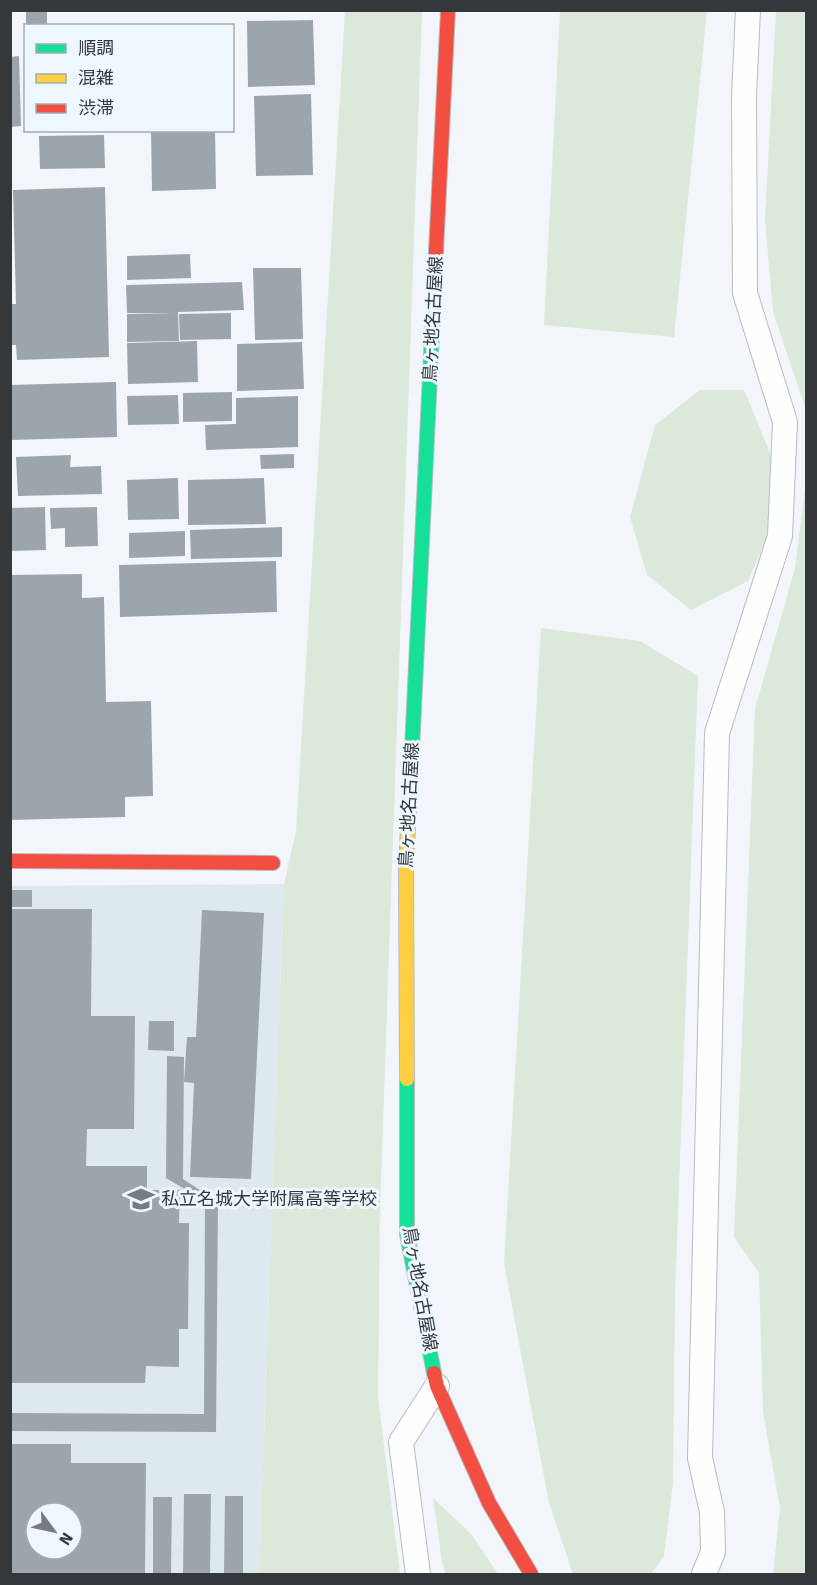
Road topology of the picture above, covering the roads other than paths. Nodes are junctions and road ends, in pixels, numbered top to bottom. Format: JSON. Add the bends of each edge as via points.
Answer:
{"nodes":[{"id":1,"x":448,"y":10,"type":"edge"},
{"id":2,"x":748,"y":10,"type":"edge"},
{"id":3,"x":10,"y":861,"type":"edge"},
{"id":4,"x":273,"y":863,"type":"dead end"},
{"id":5,"x":438,"y":1386,"type":"junction"},
{"id":6,"x":418,"y":1575,"type":"edge"},
{"id":7,"x":531,"y":1575,"type":"edge"},
{"id":8,"x":704,"y":1575,"type":"edge"}],
"edges":[{"from":1,"to":5,"type":"main road","name":"鳥ヶ地名古屋線","via":[[406,865],[407,1234]]},
{"from":2,"to":8,"type":"lane","via":[[744,97],[745,293],[785,422],[780,536],[717,733],[700,1458],[712,1512],[713,1552]]},
{"from":3,"to":4,"type":"main road"},
{"from":5,"to":6,"type":"lane","via":[[401,1442]]},
{"from":5,"to":7,"type":"main road","name":"鳥ヶ地名古屋線","via":[[489,1503]]}]}
